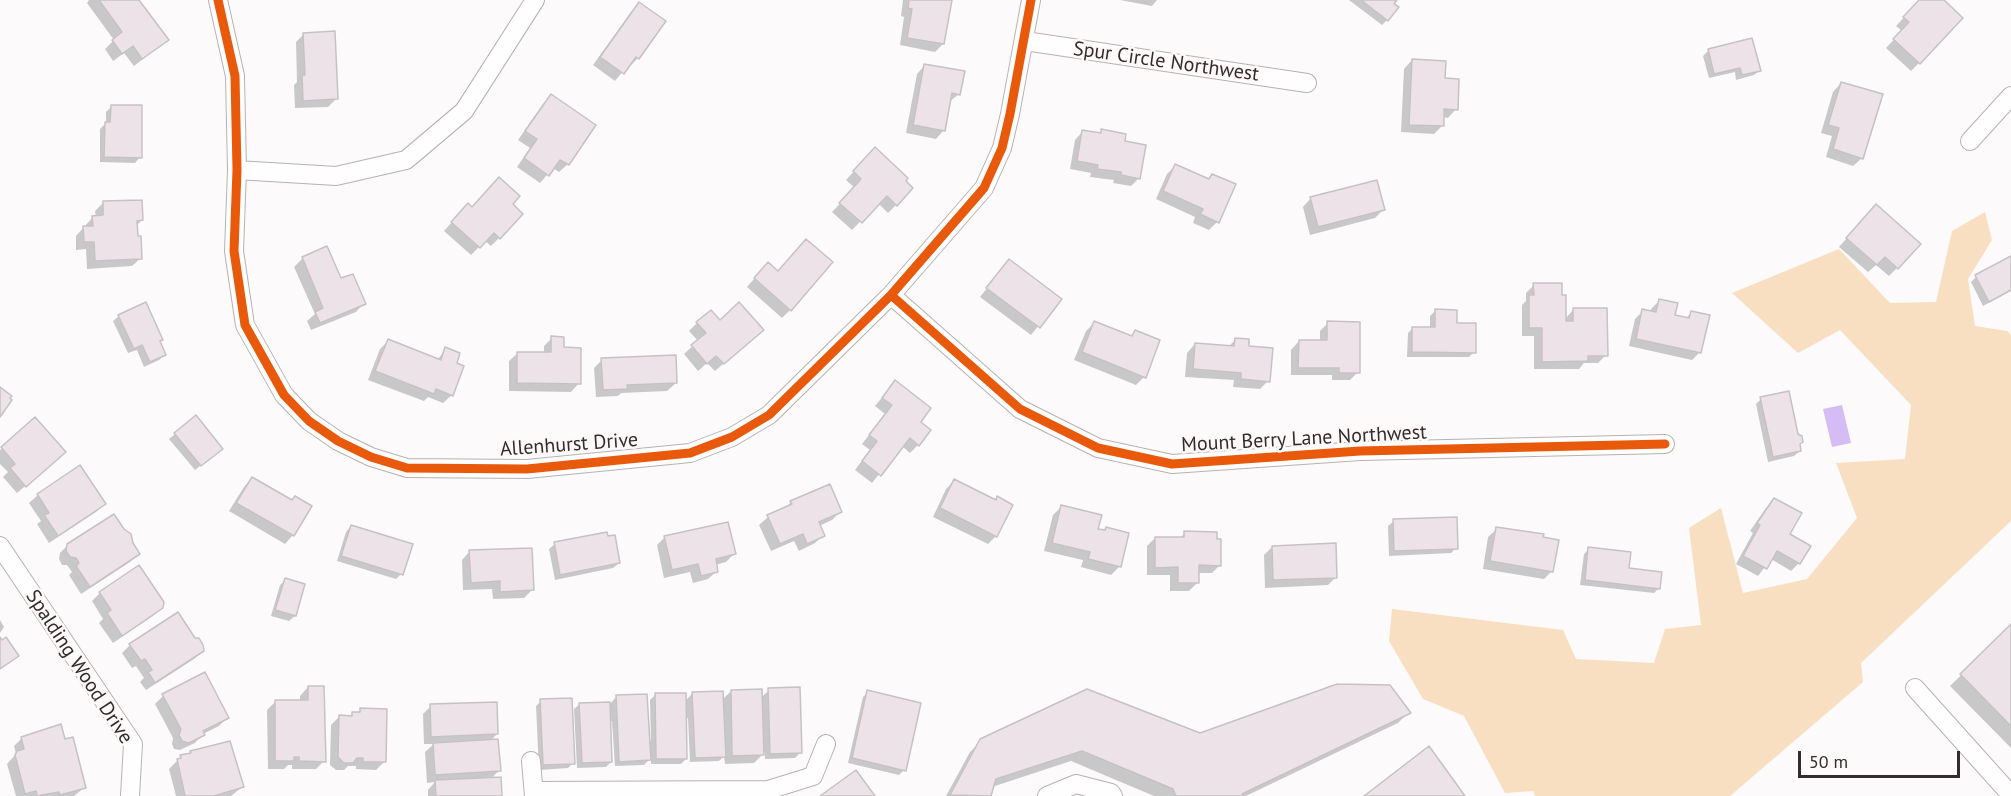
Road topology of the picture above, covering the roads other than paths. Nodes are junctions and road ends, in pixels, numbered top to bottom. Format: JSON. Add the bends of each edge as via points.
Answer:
{"nodes":[{"id":1,"x":218,"y":0,"type":"edge"},
{"id":2,"x":535,"y":0,"type":"edge"},
{"id":3,"x":1031,"y":0,"type":"edge"},
{"id":4,"x":1024,"y":41,"type":"junction"},
{"id":5,"x":1307,"y":83,"type":"dead end"},
{"id":6,"x":2011,"y":96,"type":"edge"},
{"id":7,"x":1970,"y":141,"type":"dead end"},
{"id":8,"x":237,"y":170,"type":"junction"},
{"id":9,"x":891,"y":295,"type":"junction"},
{"id":10,"x":1665,"y":444,"type":"dead end"},
{"id":11,"x":0,"y":546,"type":"edge"},
{"id":12,"x":1915,"y":688,"type":"dead end"},
{"id":13,"x":826,"y":744,"type":"dead end"},
{"id":14,"x":531,"y":761,"type":"dead end"},
{"id":15,"x":768,"y":793,"type":"edge"},
{"id":16,"x":534,"y":794,"type":"edge"},
{"id":17,"x":2011,"y":795,"type":"edge"},
{"id":18,"x":130,"y":796,"type":"edge"},
{"id":19,"x":1047,"y":796,"type":"edge"},
{"id":20,"x":1113,"y":796,"type":"edge"}],
"edges":[{"from":1,"to":8,"type":"street","name":"Allenhurst Drive","via":[[235,76]]},
{"from":2,"to":8,"type":"street","via":[[465,111],[406,160],[336,176]]},
{"from":3,"to":4,"type":"street","name":"Allenhurst Drive"},
{"from":4,"to":5,"type":"street","name":"Spur Circle Northwest"},
{"from":4,"to":9,"type":"street","name":"Allenhurst Drive","via":[[1002,148],[984,188]]},
{"from":6,"to":7,"type":"street"},
{"from":8,"to":9,"type":"street","name":"Allenhurst Drive","via":[[234,251],[244,325],[284,395],[309,421],[371,457],[406,468],[527,469],[690,453],[732,437],[769,415]]},
{"from":9,"to":10,"type":"street","name":"Mount Berry Lane Northwest","via":[[1020,409],[1098,448],[1172,464],[1360,451]]},
{"from":11,"to":18,"type":"street","name":"Spalding Wood Drive","via":[[133,744]]},
{"from":12,"to":17,"type":"street"},
{"from":13,"to":15,"type":"street","via":[[813,776]]},
{"from":14,"to":16,"type":"street"},
{"from":15,"to":16,"type":"street"},
{"from":19,"to":20,"type":"street","via":[[1076,784]]}]}
